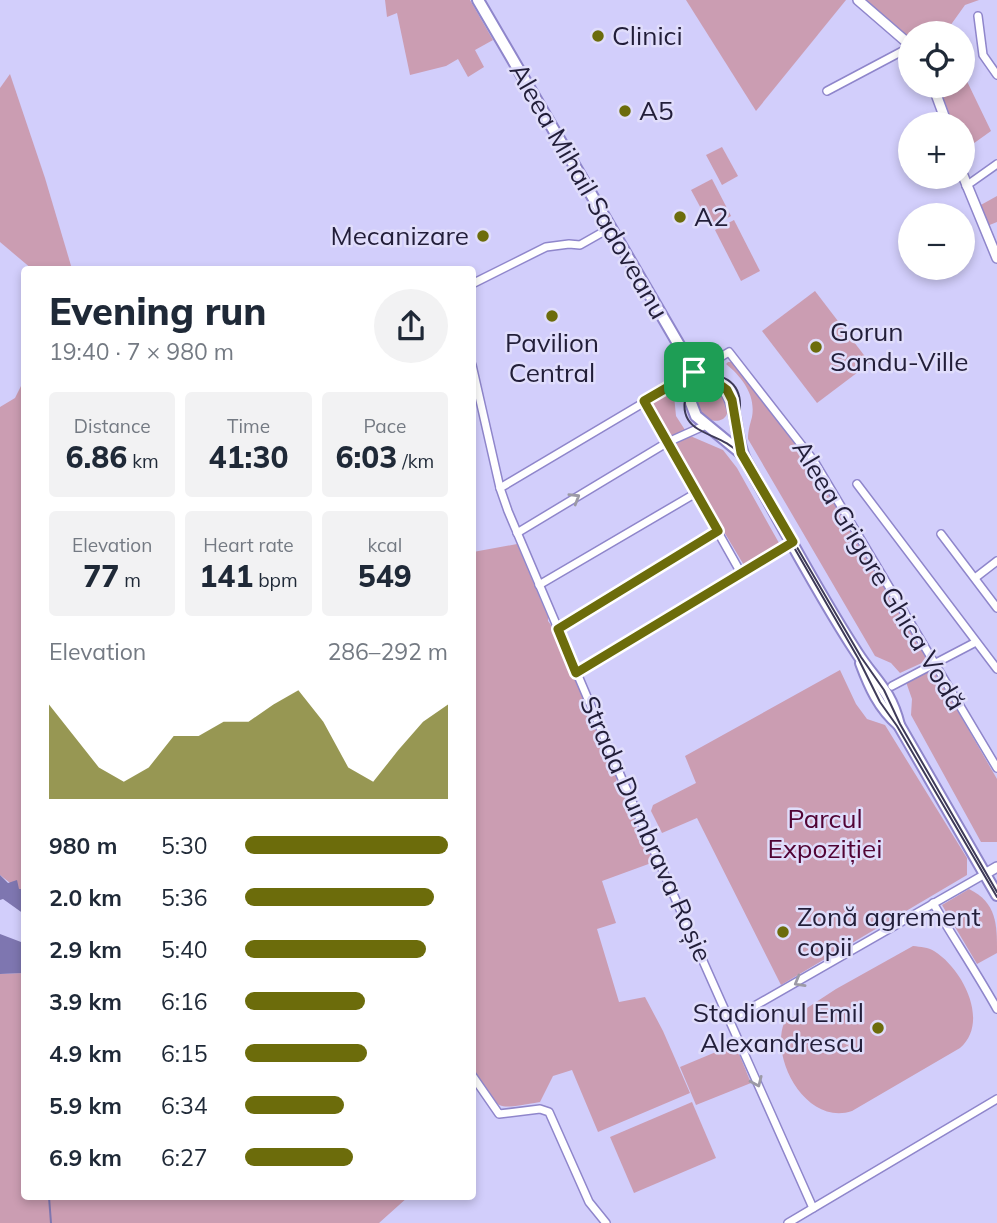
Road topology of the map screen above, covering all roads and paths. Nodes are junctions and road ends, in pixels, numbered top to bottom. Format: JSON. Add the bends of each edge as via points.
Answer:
{"nodes":[{"id":1,"x":478,"y":0,"type":"edge"},
{"id":2,"x":858,"y":0,"type":"edge"},
{"id":3,"x":978,"y":16,"type":"dead end"},
{"id":4,"x":898,"y":35,"type":"edge"},
{"id":5,"x":898,"y":53,"type":"edge"},
{"id":6,"x":997,"y":75,"type":"edge"},
{"id":7,"x":827,"y":91,"type":"dead end"},
{"id":8,"x":997,"y":164,"type":"edge"},
{"id":9,"x":975,"y":180,"type":"edge"},
{"id":10,"x":967,"y":189,"type":"edge"},
{"id":11,"x":610,"y":228,"type":"junction"},
{"id":12,"x":997,"y":258,"type":"edge"},
{"id":13,"x":476,"y":282,"type":"edge"},
{"id":14,"x":697,"y":377,"type":"junction"},
{"id":15,"x":476,"y":383,"type":"edge"},
{"id":16,"x":644,"y":401,"type":"junction"},
{"id":17,"x":733,"y":412,"type":"junction"},
{"id":18,"x":708,"y":426,"type":"junction"},
{"id":19,"x":668,"y":442,"type":"junction"},
{"id":20,"x":741,"y":453,"type":"junction"},
{"id":21,"x":857,"y":484,"type":"dead end"},
{"id":22,"x":500,"y":488,"type":"junction"},
{"id":23,"x":696,"y":493,"type":"junction"},
{"id":24,"x":718,"y":531,"type":"junction"},
{"id":25,"x":517,"y":533,"type":"junction"},
{"id":26,"x":941,"y":534,"type":"dead end"},
{"id":27,"x":793,"y":542,"type":"junction"},
{"id":28,"x":997,"y":561,"type":"edge"},
{"id":29,"x":741,"y":573,"type":"junction"},
{"id":30,"x":975,"y":578,"type":"junction"},
{"id":31,"x":539,"y":585,"type":"junction"},
{"id":32,"x":997,"y":608,"type":"edge"},
{"id":33,"x":558,"y":629,"type":"junction"},
{"id":34,"x":976,"y":642,"type":"junction"},
{"id":35,"x":933,"y":663,"type":"junction"},
{"id":36,"x":997,"y":669,"type":"edge"},
{"id":37,"x":576,"y":673,"type":"junction"},
{"id":38,"x":892,"y":686,"type":"dead end"},
{"id":39,"x":997,"y":768,"type":"edge"},
{"id":40,"x":997,"y":867,"type":"edge"},
{"id":41,"x":985,"y":874,"type":"junction"},
{"id":42,"x":997,"y":895,"type":"edge"},
{"id":43,"x":933,"y":904,"type":"junction"},
{"id":44,"x":997,"y":1009,"type":"edge"},
{"id":45,"x":730,"y":1020,"type":"junction"},
{"id":46,"x":476,"y":1080,"type":"edge"},
{"id":47,"x":997,"y":1099,"type":"edge"},
{"id":48,"x":813,"y":1208,"type":"junction"},
{"id":49,"x":606,"y":1223,"type":"edge"},
{"id":50,"x":788,"y":1223,"type":"edge"}],
"edges":[{"from":1,"to":11,"type":"main road","name":"Aleea Mihail Sadoveanu"},
{"from":2,"to":4,"type":"street"},
{"from":3,"to":6,"type":"street","via":[[983,55]]},
{"from":5,"to":7,"type":"street"},
{"from":8,"to":9,"type":"street"},
{"from":10,"to":12,"type":"street"},
{"from":11,"to":13,"type":"street","via":[[580,245],[546,247]]},
{"from":11,"to":14,"type":"main road","name":"Aleea Mihail Sadoveanu"},
{"from":14,"to":16,"type":"street"},
{"from":14,"to":17,"type":"main road","via":[[722,385],[732,400]]},
{"from":14,"to":18,"type":"main road","via":[[691,403],[696,416]]},
{"from":14,"to":35,"type":"street","name":"Aleea Grigore Ghica Vodă","via":[[729,352],[814,461]]},
{"from":15,"to":22,"type":"street","name":"Strada Dumbrava Roșie"},
{"from":16,"to":19,"type":"street"},
{"from":16,"to":22,"type":"street"},
{"from":17,"to":18,"type":"main road","via":[[726,424]]},
{"from":17,"to":20,"type":"main road","name":"Aleea Grigore Ghica Vodă"},
{"from":18,"to":19,"type":"street"},
{"from":18,"to":20,"type":"main road","name":"Aleea Grigore Ghica Vodă"},
{"from":19,"to":23,"type":"street"},
{"from":25,"to":19,"type":"street","one_way":true},
{"from":20,"to":27,"type":"main road","name":"Aleea Grigore Ghica Vodă"},
{"from":21,"to":34,"type":"street"},
{"from":22,"to":25,"type":"street","name":"Strada Dumbrava Roșie"},
{"from":23,"to":24,"type":"street"},
{"from":23,"to":31,"type":"street"},
{"from":24,"to":29,"type":"street"},
{"from":24,"to":33,"type":"street"},
{"from":25,"to":31,"type":"street","name":"Strada Dumbrava Roșie"},
{"from":26,"to":30,"type":"street"},
{"from":27,"to":29,"type":"street"},
{"from":27,"to":41,"type":"main road","name":"Aleea Grigore Ghica Vodă","via":[[857,654],[885,690],[899,725]]},
{"from":28,"to":30,"type":"street"},
{"from":29,"to":37,"type":"street"},
{"from":30,"to":32,"type":"street"},
{"from":31,"to":33,"type":"street","name":"Strada Dumbrava Roșie"},
{"from":33,"to":37,"type":"street","name":"Strada Dumbrava Roșie"},
{"from":34,"to":35,"type":"street"},
{"from":34,"to":36,"type":"street"},
{"from":35,"to":38,"type":"street"},
{"from":35,"to":39,"type":"street","name":"Aleea Grigore Ghica Vodă"},
{"from":37,"to":45,"type":"street","name":"Strada Dumbrava Roșie"},
{"from":40,"to":41,"type":"street"},
{"from":41,"to":42,"type":"main road","name":"Aleea Grigore Ghica Vodă"},
{"from":41,"to":43,"type":"street"},
{"from":43,"to":44,"type":"street"},
{"from":43,"to":45,"type":"street","one_way":true},
{"from":45,"to":48,"type":"street","name":"Strada Dumbrava Roșie","one_way":true},
{"from":46,"to":49,"type":"street","via":[[499,1115],[549,1112],[589,1202]]},
{"from":47,"to":48,"type":"street"},
{"from":48,"to":50,"type":"street"}]}
